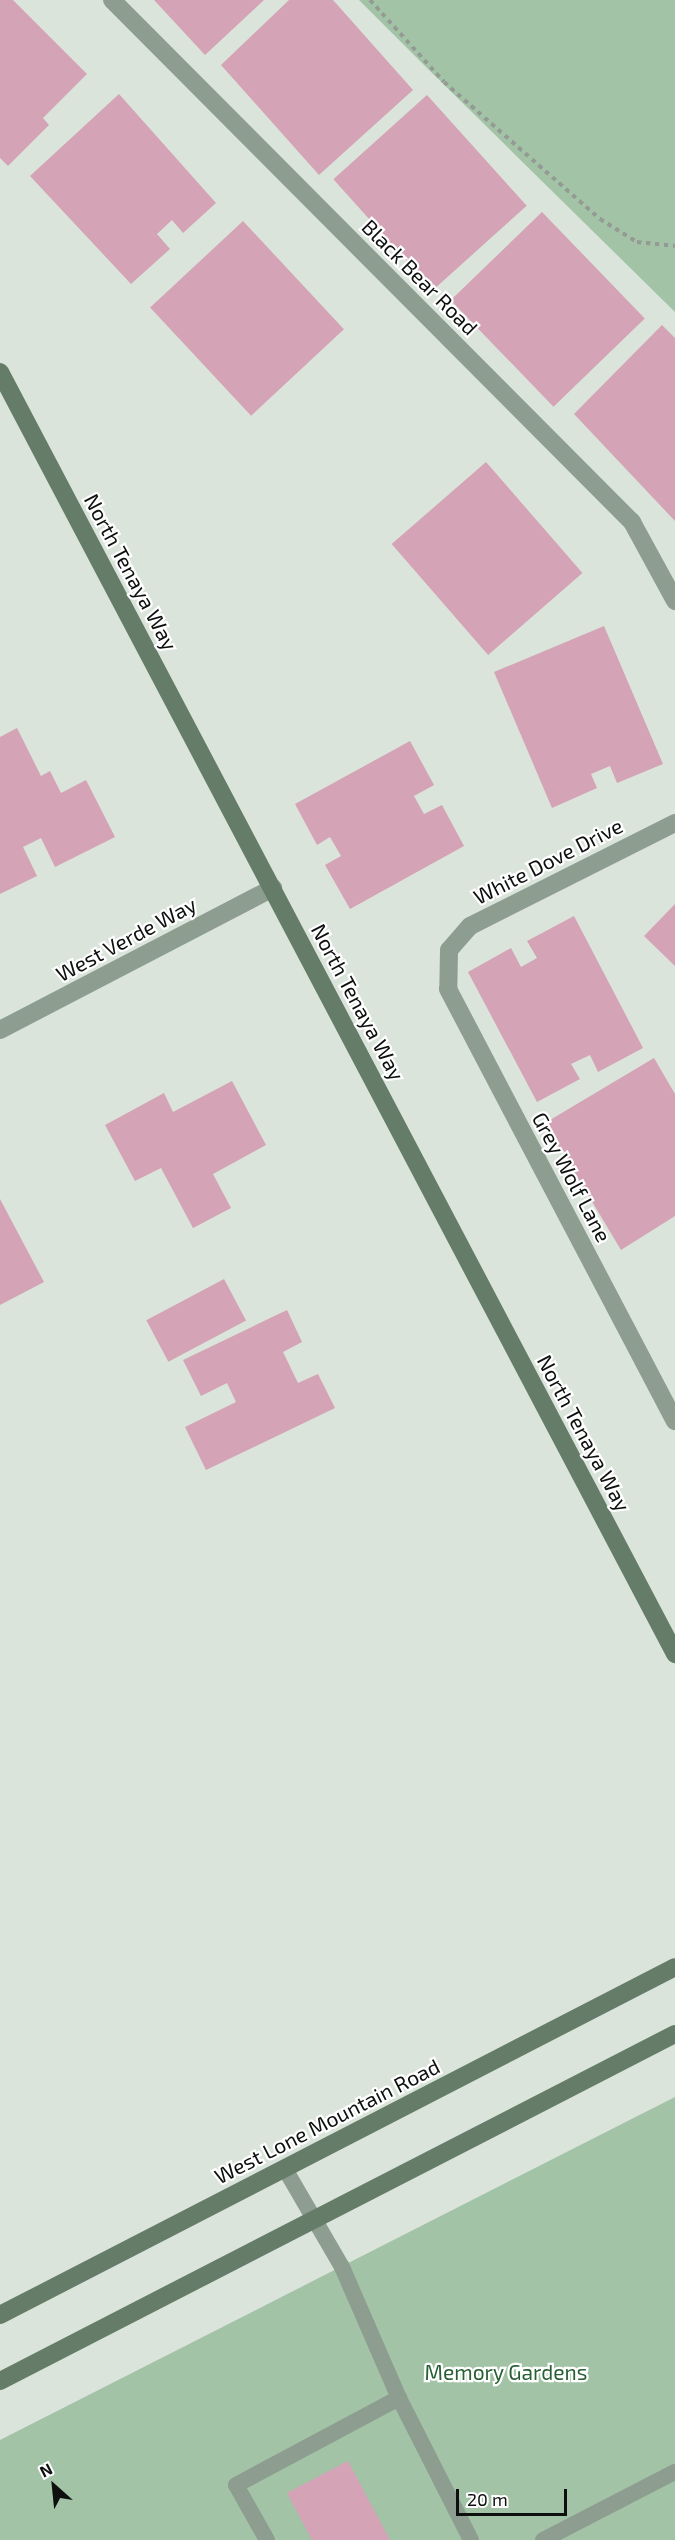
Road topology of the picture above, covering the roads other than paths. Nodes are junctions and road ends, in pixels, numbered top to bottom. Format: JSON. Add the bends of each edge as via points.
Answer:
{"nodes":[{"id":1,"x":112,"y":0,"type":"edge"},
{"id":2,"x":0,"y":372,"type":"edge"},
{"id":3,"x":675,"y":601,"type":"edge"},
{"id":4,"x":675,"y":823,"type":"edge"},
{"id":5,"x":273,"y":888,"type":"junction"},
{"id":6,"x":449,"y":950,"type":"joint"},
{"id":7,"x":0,"y":1030,"type":"edge"},
{"id":8,"x":675,"y":1421,"type":"edge"},
{"id":9,"x":675,"y":1654,"type":"edge"},
{"id":10,"x":675,"y":1967,"type":"edge"},
{"id":11,"x":675,"y":2034,"type":"edge"},
{"id":12,"x":285,"y":2169,"type":"junction"},
{"id":13,"x":314,"y":2220,"type":"junction"},
{"id":14,"x":0,"y":2315,"type":"edge"},
{"id":15,"x":0,"y":2381,"type":"edge"},
{"id":16,"x":399,"y":2398,"type":"junction"},
{"id":17,"x":675,"y":2472,"type":"edge"},
{"id":18,"x":267,"y":2540,"type":"edge"},
{"id":19,"x":471,"y":2540,"type":"edge"},
{"id":20,"x":543,"y":2540,"type":"edge"}],
"edges":[{"from":1,"to":3,"type":"street","name":"Black Bear Road","via":[[632,522]]},
{"from":2,"to":5,"type":"main road","name":"North Tenaya Way"},
{"from":4,"to":6,"type":"street","name":"White Dove Drive","via":[[470,926]]},
{"from":5,"to":7,"type":"street","name":"West Verde Way"},
{"from":5,"to":9,"type":"main road","name":"North Tenaya Way"},
{"from":6,"to":8,"type":"street","name":"Grey Wolf Lane","via":[[448,989]]},
{"from":10,"to":12,"type":"main road","name":"West Lone Mountain Road"},
{"from":11,"to":13,"type":"main road"},
{"from":12,"to":13,"type":"lane"},
{"from":12,"to":14,"type":"main road","name":"West Lone Mountain Road"},
{"from":13,"to":15,"type":"main road"},
{"from":13,"to":16,"type":"lane","via":[[342,2267]]},
{"from":16,"to":18,"type":"lane","via":[[236,2485]]},
{"from":16,"to":19,"type":"lane"},
{"from":17,"to":20,"type":"lane"}]}
